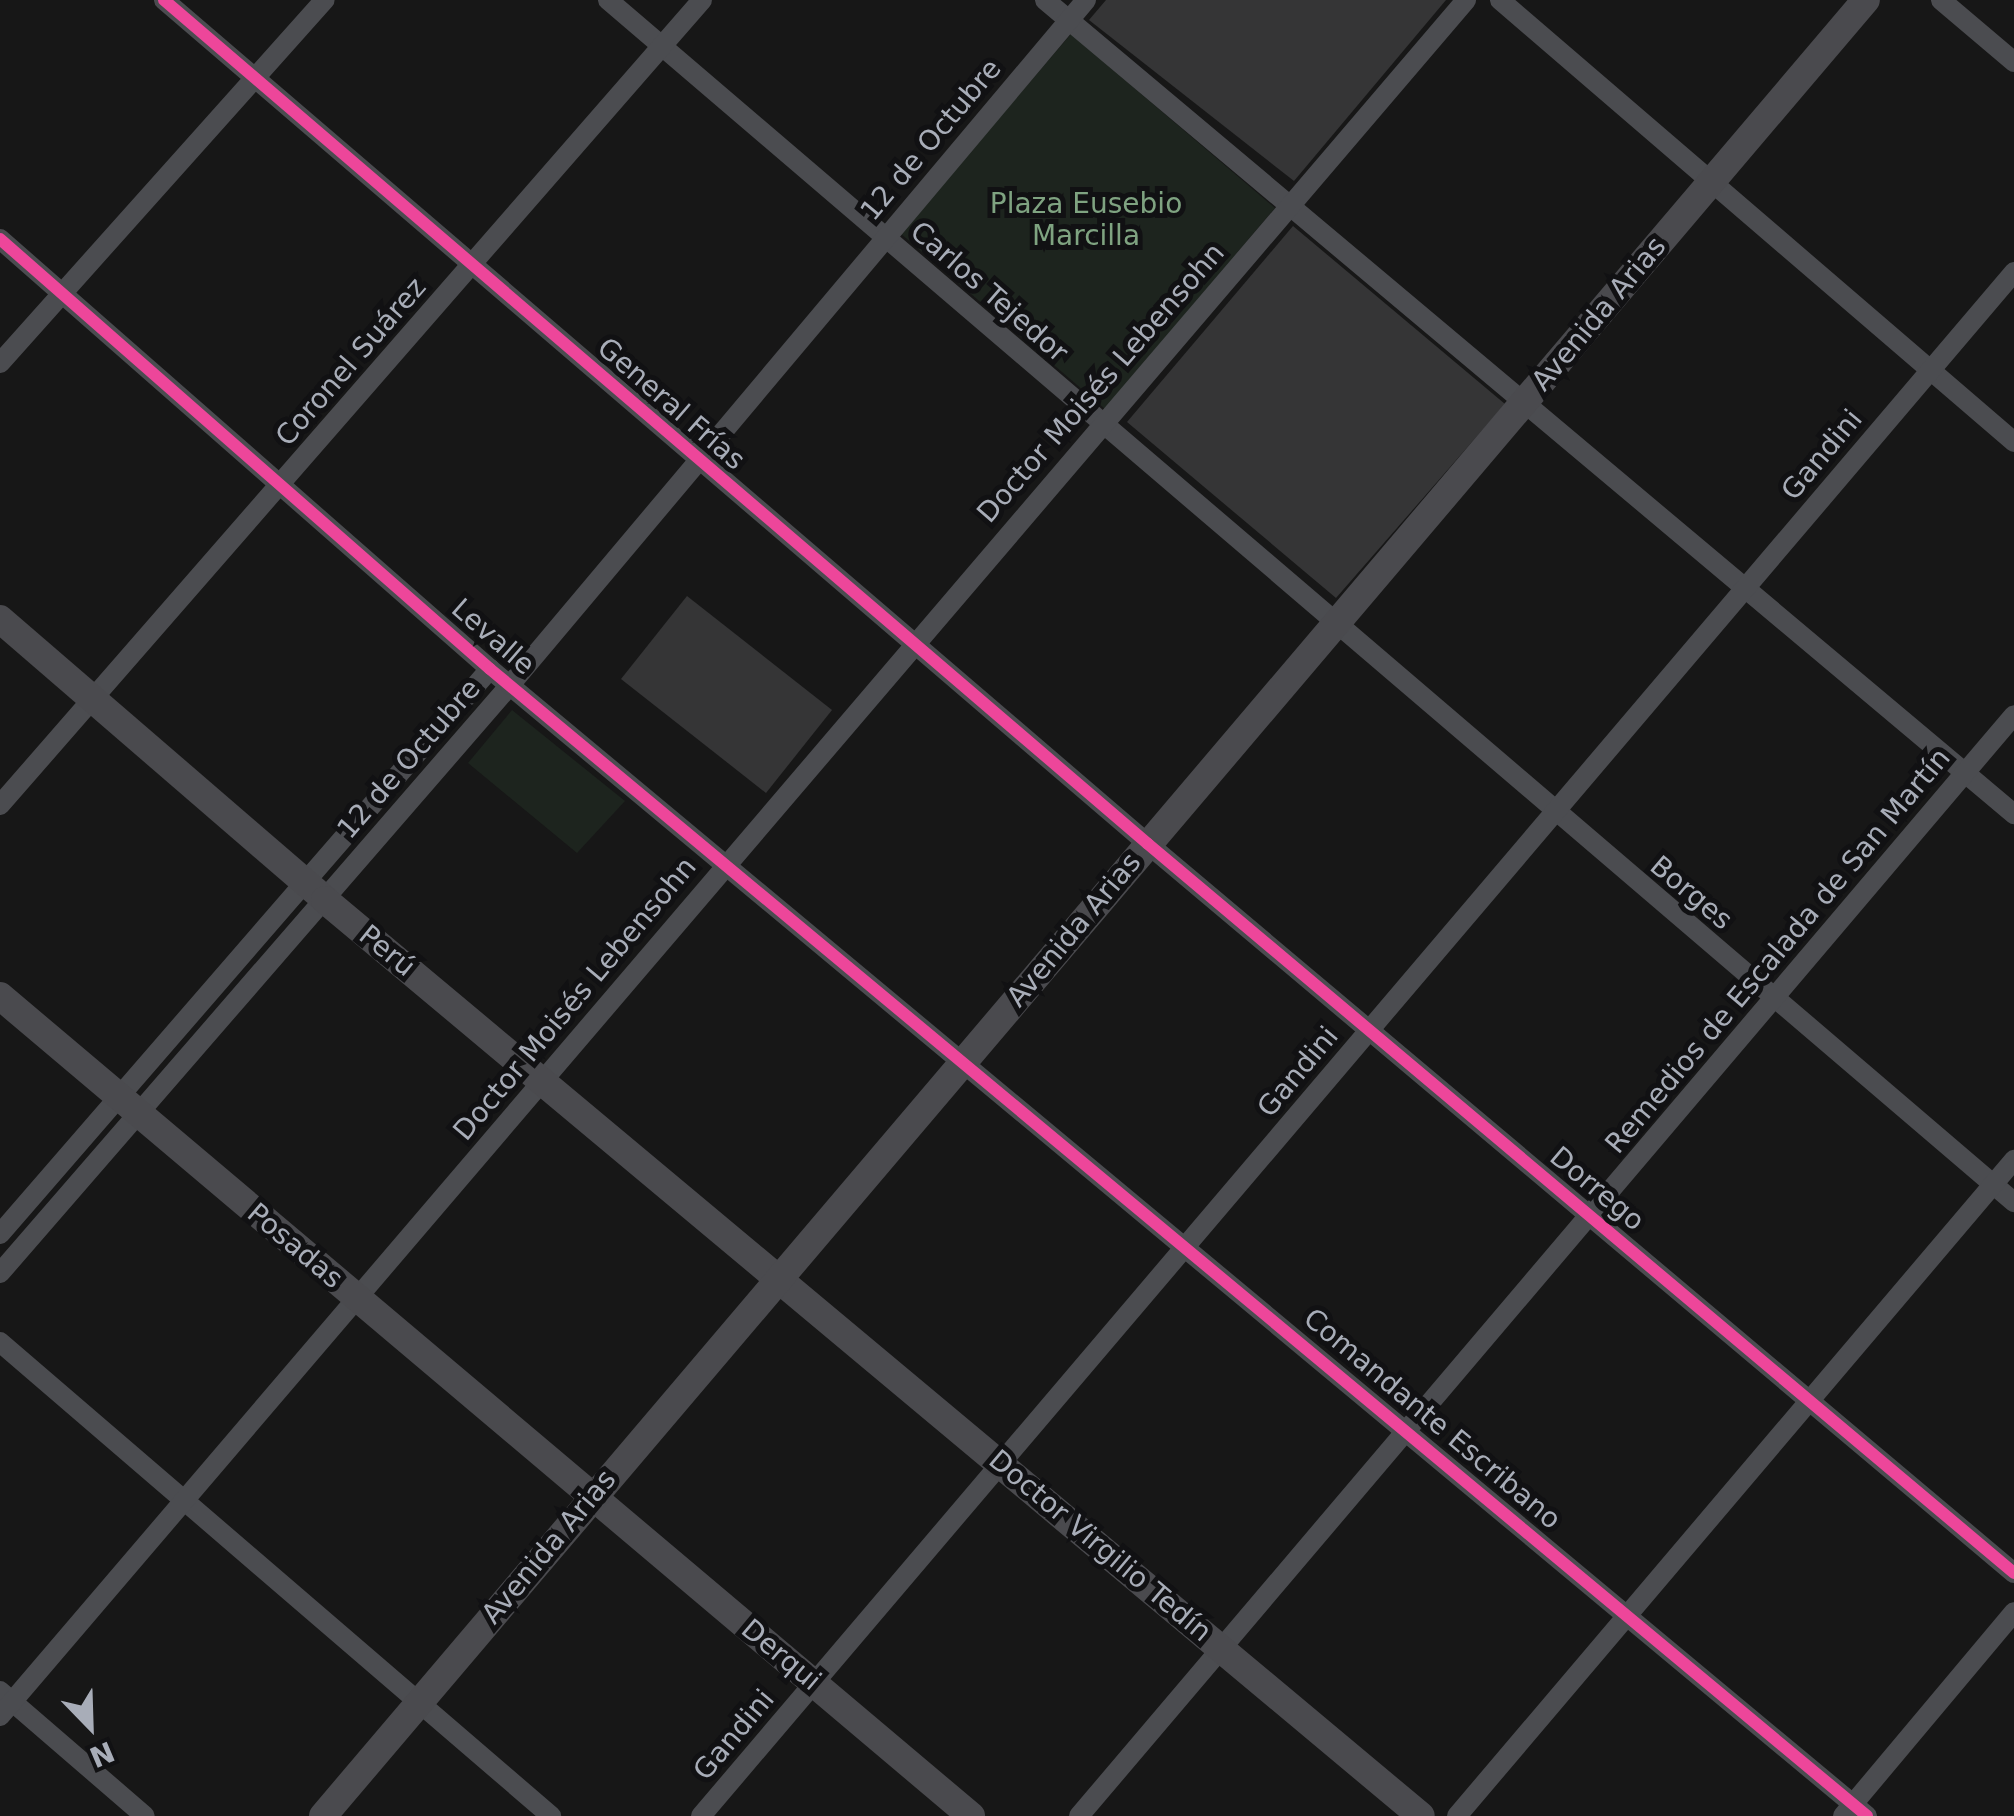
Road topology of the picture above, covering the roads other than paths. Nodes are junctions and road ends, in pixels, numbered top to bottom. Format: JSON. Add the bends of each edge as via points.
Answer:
{"nodes":[{"id":1,"x":164,"y":0,"type":"edge"},
{"id":2,"x":324,"y":0,"type":"edge"},
{"id":3,"x":608,"y":0,"type":"edge"},
{"id":4,"x":702,"y":0,"type":"edge"},
{"id":5,"x":1046,"y":0,"type":"edge"},
{"id":6,"x":1086,"y":0,"type":"edge"},
{"id":7,"x":1466,"y":0,"type":"edge"},
{"id":8,"x":1500,"y":0,"type":"edge"},
{"id":9,"x":1866,"y":0,"type":"edge"},
{"id":10,"x":1941,"y":0,"type":"edge"},
{"id":11,"x":1069,"y":20,"type":"junction"},
{"id":12,"x":663,"y":46,"type":"junction"},
{"id":13,"x":2014,"y":62,"type":"edge"},
{"id":14,"x":254,"y":78,"type":"junction"},
{"id":15,"x":1712,"y":182,"type":"junction"},
{"id":16,"x":1291,"y":204,"type":"junction"},
{"id":17,"x":885,"y":238,"type":"junction"},
{"id":18,"x":0,"y":240,"type":"edge"},
{"id":19,"x":471,"y":266,"type":"junction"},
{"id":20,"x":2014,"y":272,"type":"edge"},
{"id":21,"x":62,"y":294,"type":"junction"},
{"id":22,"x":0,"y":364,"type":"edge"},
{"id":23,"x":1930,"y":370,"type":"junction"},
{"id":24,"x":1527,"y":398,"type":"junction"},
{"id":25,"x":1100,"y":425,"type":"junction"},
{"id":26,"x":2014,"y":442,"type":"edge"},
{"id":27,"x":698,"y":460,"type":"junction"},
{"id":28,"x":280,"y":486,"type":"junction"},
{"id":29,"x":1747,"y":586,"type":"junction"},
{"id":30,"x":0,"y":620,"type":"edge"},
{"id":31,"x":1333,"y":626,"type":"junction"},
{"id":32,"x":914,"y":644,"type":"junction"},
{"id":33,"x":490,"y":669,"type":"junction"},
{"id":34,"x":510,"y":685,"type":"junction"},
{"id":35,"x":93,"y":699,"type":"junction"},
{"id":36,"x":2014,"y":716,"type":"edge"},
{"id":37,"x":1966,"y":772,"type":"junction"},
{"id":38,"x":0,"y":805,"type":"edge"},
{"id":39,"x":1554,"y":813,"type":"junction"},
{"id":40,"x":2014,"y":814,"type":"edge"},
{"id":41,"x":1148,"y":844,"type":"junction"},
{"id":42,"x":727,"y":864,"type":"junction"},
{"id":43,"x":315,"y":891,"type":"junction"},
{"id":44,"x":0,"y":996,"type":"edge"},
{"id":45,"x":1774,"y":998,"type":"junction"},
{"id":46,"x":1369,"y":1030,"type":"junction"},
{"id":47,"x":964,"y":1060,"type":"junction"},
{"id":48,"x":543,"y":1080,"type":"junction"},
{"id":49,"x":129,"y":1106,"type":"junction"},
{"id":50,"x":2014,"y":1160,"type":"edge"},
{"id":51,"x":1993,"y":1184,"type":"junction"},
{"id":52,"x":2014,"y":1202,"type":"edge"},
{"id":53,"x":1589,"y":1216,"type":"junction"},
{"id":54,"x":0,"y":1234,"type":"edge"},
{"id":55,"x":1186,"y":1246,"type":"junction"},
{"id":56,"x":0,"y":1273,"type":"edge"},
{"id":57,"x":780,"y":1276,"type":"junction"},
{"id":58,"x":357,"y":1298,"type":"junction"},
{"id":59,"x":0,"y":1342,"type":"edge"},
{"id":60,"x":1810,"y":1401,"type":"junction"},
{"id":61,"x":1407,"y":1430,"type":"junction"},
{"id":62,"x":1002,"y":1462,"type":"junction"},
{"id":63,"x":591,"y":1494,"type":"junction"},
{"id":64,"x":185,"y":1500,"type":"junction"},
{"id":65,"x":2014,"y":1573,"type":"edge"},
{"id":66,"x":2014,"y":1612,"type":"edge"},
{"id":67,"x":1628,"y":1615,"type":"junction"},
{"id":68,"x":1222,"y":1648,"type":"junction"},
{"id":69,"x":814,"y":1683,"type":"junction"},
{"id":70,"x":420,"y":1701,"type":"junction"},
{"id":71,"x":4,"y":1703,"type":"edge"},
{"id":72,"x":1854,"y":1812,"type":"edge"},
{"id":73,"x":145,"y":1816,"type":"edge"},
{"id":74,"x":323,"y":1816,"type":"edge"},
{"id":75,"x":550,"y":1816,"type":"edge"},
{"id":76,"x":701,"y":1816,"type":"edge"},
{"id":77,"x":971,"y":1816,"type":"edge"},
{"id":78,"x":1080,"y":1816,"type":"edge"},
{"id":79,"x":1420,"y":1816,"type":"edge"},
{"id":80,"x":1457,"y":1816,"type":"edge"}],
"edges":[{"from":1,"to":14,"type":"street","name":"General Frías"},
{"from":2,"to":14,"type":"street"},
{"from":3,"to":12,"type":"street","name":"Carlos Tejedor"},
{"from":4,"to":12,"type":"street","name":"Coronel Suárez"},
{"from":5,"to":11,"type":"street"},
{"from":6,"to":11,"type":"street","name":"12 de Octubre"},
{"from":7,"to":16,"type":"street","name":"Doctor Moisés Lebensohn"},
{"from":8,"to":15,"type":"street"},
{"from":9,"to":15,"type":"main road","name":"Avenida Arias"},
{"from":10,"to":13,"type":"street"},
{"from":11,"to":16,"type":"street"},
{"from":11,"to":17,"type":"street","name":"12 de Octubre"},
{"from":12,"to":17,"type":"street","name":"Carlos Tejedor"},
{"from":12,"to":19,"type":"street","name":"Coronel Suárez"},
{"from":14,"to":19,"type":"street","name":"General Frías"},
{"from":14,"to":21,"type":"street"},
{"from":15,"to":23,"type":"street"},
{"from":15,"to":24,"type":"main road","name":"Avenida Arias"},
{"from":16,"to":24,"type":"street"},
{"from":16,"to":25,"type":"street","name":"Doctor Moisés Lebensohn"},
{"from":17,"to":25,"type":"street","name":"Carlos Tejedor"},
{"from":17,"to":27,"type":"street","name":"12 de Octubre"},
{"from":18,"to":21,"type":"street","name":"Levalle"},
{"from":19,"to":27,"type":"street","name":"General Frías"},
{"from":19,"to":28,"type":"street","name":"Coronel Suárez"},
{"from":20,"to":23,"type":"street","name":"Gandini"},
{"from":21,"to":22,"type":"street"},
{"from":21,"to":28,"type":"street","name":"Levalle"},
{"from":23,"to":26,"type":"street"},
{"from":23,"to":29,"type":"street","name":"Gandini"},
{"from":24,"to":29,"type":"street"},
{"from":24,"to":31,"type":"main road","name":"Avenida Arias"},
{"from":25,"to":31,"type":"street","name":"Carlos Tejedor"},
{"from":25,"to":32,"type":"street","name":"Doctor Moisés Lebensohn"},
{"from":27,"to":32,"type":"street","name":"General Frías"},
{"from":27,"to":34,"type":"street","name":"12 de Octubre"},
{"from":28,"to":33,"type":"street","name":"Levalle"},
{"from":28,"to":35,"type":"street","name":"Coronel Suárez"},
{"from":29,"to":37,"type":"street"},
{"from":29,"to":39,"type":"street","name":"Gandini"},
{"from":30,"to":35,"type":"main road","name":"Perú"},
{"from":31,"to":39,"type":"street","name":"Borges"},
{"from":31,"to":41,"type":"main road","name":"Avenida Arias"},
{"from":32,"to":41,"type":"street","name":"General Frías"},
{"from":32,"to":42,"type":"street","name":"Doctor Moisés Lebensohn"},
{"from":33,"to":34,"type":"street","name":"Levalle"},
{"from":33,"to":43,"type":"street","name":"12 de Octubre"},
{"from":34,"to":42,"type":"street","name":"Levalle"},
{"from":34,"to":43,"type":"street","name":"12 de Octubre"},
{"from":35,"to":38,"type":"street","name":"Coronel Suárez"},
{"from":35,"to":43,"type":"main road","name":"Perú"},
{"from":36,"to":37,"type":"street","name":"Remedios de Escalada de San Martín"},
{"from":37,"to":40,"type":"street"},
{"from":37,"to":45,"type":"street","name":"Remedios de Escalada de San Martín"},
{"from":39,"to":45,"type":"street","name":"Borges"},
{"from":39,"to":46,"type":"street","name":"Gandini"},
{"from":41,"to":46,"type":"street","name":"Dorrego"},
{"from":41,"to":47,"type":"main road","name":"Avenida Arias"},
{"from":42,"to":47,"type":"street","name":"Levalle"},
{"from":42,"to":48,"type":"street","name":"Doctor Moisés Lebensohn"},
{"from":43,"to":48,"type":"main road","name":"Perú"},
{"from":43,"to":49,"type":"street","name":"12 de Octubre"},
{"from":44,"to":49,"type":"main road","name":"Posadas"},
{"from":45,"to":51,"type":"street","name":"Borges"},
{"from":45,"to":53,"type":"street","name":"Remedios de Escalada de San Martín"},
{"from":46,"to":53,"type":"street","name":"Dorrego"},
{"from":46,"to":55,"type":"street","name":"Gandini"},
{"from":47,"to":55,"type":"street","name":"Comandante Escribano"},
{"from":47,"to":57,"type":"main road","name":"Avenida Arias"},
{"from":48,"to":57,"type":"main road","name":"Perú"},
{"from":48,"to":58,"type":"street","name":"Doctor Moisés Lebensohn"},
{"from":49,"to":54,"type":"street","name":"12 de Octubre"},
{"from":49,"to":56,"type":"street","name":"12 de Octubre"},
{"from":49,"to":58,"type":"main road","name":"Posadas"},
{"from":50,"to":51,"type":"street"},
{"from":51,"to":52,"type":"street","name":"Borges"},
{"from":51,"to":60,"type":"street"},
{"from":53,"to":60,"type":"street","name":"Dorrego"},
{"from":53,"to":61,"type":"street","name":"Remedios de Escalada de San Martín"},
{"from":55,"to":61,"type":"street","name":"Comandante Escribano"},
{"from":55,"to":62,"type":"street","name":"Gandini"},
{"from":57,"to":62,"type":"main road","name":"Doctor Virgilio Tedín"},
{"from":57,"to":63,"type":"main road","name":"Avenida Arias"},
{"from":58,"to":63,"type":"main road","name":"Posadas"},
{"from":58,"to":64,"type":"street","name":"Doctor Moisés Lebensohn"},
{"from":59,"to":64,"type":"street"},
{"from":60,"to":65,"type":"street","name":"Dorrego"},
{"from":60,"to":67,"type":"street"},
{"from":61,"to":67,"type":"street","name":"Comandante Escribano"},
{"from":61,"to":68,"type":"street","name":"Remedios de Escalada de San Martín"},
{"from":62,"to":68,"type":"main road","name":"Doctor Virgilio Tedín"},
{"from":62,"to":69,"type":"street","name":"Gandini"},
{"from":63,"to":69,"type":"main road","name":"Derqui"},
{"from":63,"to":70,"type":"main road","name":"Avenida Arias"},
{"from":64,"to":70,"type":"street"},
{"from":64,"to":71,"type":"street","name":"Doctor Moisés Lebensohn"},
{"from":66,"to":72,"type":"street"},
{"from":67,"to":72,"type":"street","name":"Comandante Escribano"},
{"from":67,"to":80,"type":"street"},
{"from":68,"to":78,"type":"street","name":"Remedios de Escalada de San Martín"},
{"from":68,"to":79,"type":"main road","name":"Doctor Virgilio Tedín"},
{"from":69,"to":76,"type":"street","name":"Gandini"},
{"from":69,"to":77,"type":"main road","name":"Derqui"},
{"from":70,"to":74,"type":"main road","name":"Avenida Arias"},
{"from":70,"to":75,"type":"street"},
{"from":71,"to":73,"type":"street"}]}
